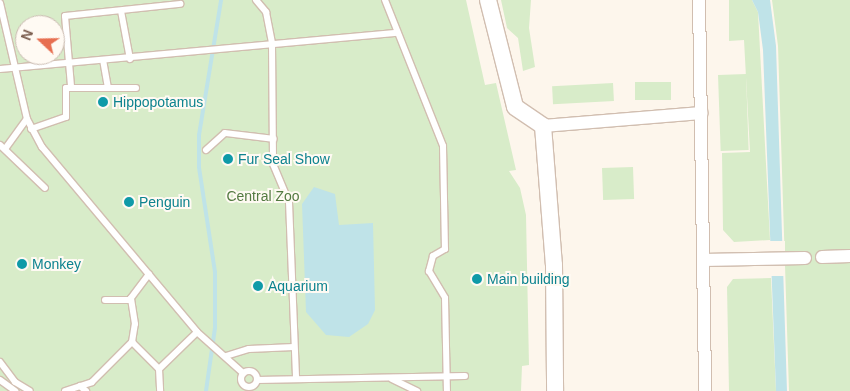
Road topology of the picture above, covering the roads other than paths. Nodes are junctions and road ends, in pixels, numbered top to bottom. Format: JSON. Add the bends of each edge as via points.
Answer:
{"nodes":[{"id":1,"x":256,"y":0,"type":"edge"},
{"id":2,"x":385,"y":0,"type":"edge"},
{"id":3,"x":488,"y":0,"type":"edge"},
{"id":4,"x":700,"y":0,"type":"edge"},
{"id":5,"x":0,"y":3,"type":"edge"},
{"id":6,"x":180,"y":4,"type":"dead end"},
{"id":7,"x":121,"y":11,"type":"junction"},
{"id":8,"x":398,"y":33,"type":"junction"},
{"id":9,"x":272,"y":44,"type":"junction"},
{"id":10,"x":130,"y":59,"type":"junction"},
{"id":11,"x":103,"y":61,"type":"junction"},
{"id":12,"x":68,"y":63,"type":"junction"},
{"id":13,"x":0,"y":69,"type":"edge"},
{"id":14,"x":16,"y":69,"type":"junction"},
{"id":15,"x":71,"y":86,"type":"junction"},
{"id":16,"x":108,"y":88,"type":"junction"},
{"id":17,"x":136,"y":88,"type":"dead end"},
{"id":18,"x":701,"y":113,"type":"junction"},
{"id":19,"x":27,"y":119,"type":"junction"},
{"id":20,"x":543,"y":126,"type":"junction"},
{"id":21,"x":31,"y":129,"type":"junction"},
{"id":22,"x":274,"y":139,"type":"junction"},
{"id":23,"x":3,"y":147,"type":"edge"},
{"id":24,"x":206,"y":150,"type":"dead end"},
{"id":25,"x":45,"y":188,"type":"dead end"},
{"id":26,"x":850,"y":256,"type":"edge"},
{"id":27,"x":822,"y":257,"type":"dead end"},
{"id":28,"x":805,"y":258,"type":"dead end"},
{"id":29,"x":703,"y":260,"type":"junction"},
{"id":30,"x":149,"y":274,"type":"junction"},
{"id":31,"x":105,"y":300,"type":"dead end"},
{"id":32,"x":131,"y":300,"type":"junction"},
{"id":33,"x":198,"y":332,"type":"junction"},
{"id":34,"x":132,"y":342,"type":"junction"},
{"id":35,"x":294,"y":347,"type":"junction"},
{"id":36,"x":226,"y":356,"type":"junction"},
{"id":37,"x":0,"y":362,"type":"edge"},
{"id":38,"x":159,"y":369,"type":"junction"},
{"id":39,"x":243,"y":373,"type":"junction"},
{"id":40,"x":448,"y":376,"type":"junction"},
{"id":41,"x":465,"y":376,"type":"dead end"},
{"id":42,"x":391,"y":378,"type":"junction"},
{"id":43,"x":296,"y":379,"type":"junction"},
{"id":44,"x":0,"y":380,"type":"edge"},
{"id":45,"x":257,"y":380,"type":"junction"},
{"id":46,"x":14,"y":386,"type":"edge"},
{"id":47,"x":80,"y":386,"type":"junction"},
{"id":48,"x":244,"y":389,"type":"edge"},
{"id":49,"x":30,"y":391,"type":"edge"},
{"id":50,"x":65,"y":391,"type":"edge"},
{"id":51,"x":86,"y":391,"type":"edge"},
{"id":52,"x":160,"y":391,"type":"edge"},
{"id":53,"x":417,"y":391,"type":"edge"},
{"id":54,"x":447,"y":391,"type":"edge"},
{"id":55,"x":555,"y":391,"type":"edge"},
{"id":56,"x":704,"y":391,"type":"edge"}],
"edges":[{"from":1,"to":9,"type":"lane","via":[[266,12]]},
{"from":2,"to":8,"type":"lane"},
{"from":3,"to":20,"type":"street","via":[[515,107]]},
{"from":4,"to":18,"type":"street"},
{"from":5,"to":14,"type":"lane"},
{"from":6,"to":7,"type":"lane"},
{"from":7,"to":10,"type":"lane"},
{"from":7,"to":12,"type":"lane","via":[[65,16]]},
{"from":8,"to":9,"type":"lane"},
{"from":8,"to":40,"type":"lane","via":[[443,146],[445,249],[433,256],[429,271],[445,298]]},
{"from":9,"to":10,"type":"lane"},
{"from":9,"to":22,"type":"lane"},
{"from":10,"to":11,"type":"lane"},
{"from":11,"to":12,"type":"lane"},
{"from":11,"to":16,"type":"lane"},
{"from":12,"to":14,"type":"lane"},
{"from":12,"to":15,"type":"lane"},
{"from":13,"to":14,"type":"lane"},
{"from":14,"to":19,"type":"lane"},
{"from":15,"to":16,"type":"lane"},
{"from":15,"to":21,"type":"lane","via":[[65,92],[66,117]]},
{"from":16,"to":17,"type":"lane"},
{"from":18,"to":20,"type":"street"},
{"from":18,"to":29,"type":"street"},
{"from":19,"to":21,"type":"lane"},
{"from":19,"to":23,"type":"lane"},
{"from":20,"to":55,"type":"street","via":[[554,265]]},
{"from":21,"to":30,"type":"lane","via":[[54,164]]},
{"from":22,"to":24,"type":"lane","via":[[224,133]]},
{"from":22,"to":35,"type":"lane","via":[[275,172],[289,202]]},
{"from":23,"to":25,"type":"lane"},
{"from":26,"to":27,"type":"street"},
{"from":28,"to":29,"type":"street"},
{"from":29,"to":56,"type":"street"},
{"from":30,"to":32,"type":"lane"},
{"from":30,"to":33,"type":"lane"},
{"from":31,"to":32,"type":"lane"},
{"from":32,"to":34,"type":"lane","via":[[136,324]]},
{"from":33,"to":36,"type":"lane"},
{"from":33,"to":38,"type":"lane"},
{"from":34,"to":38,"type":"lane"},
{"from":34,"to":47,"type":"lane","via":[[117,361]]},
{"from":35,"to":36,"type":"lane","via":[[249,349]]},
{"from":35,"to":43,"type":"lane"},
{"from":36,"to":39,"type":"lane"},
{"from":37,"to":46,"type":"lane"},
{"from":38,"to":52,"type":"lane"},
{"from":39,"to":45,"type":"lane","via":[[252,372]]},
{"from":39,"to":48,"type":"lane","via":[[241,382]]},
{"from":40,"to":41,"type":"lane"},
{"from":40,"to":42,"type":"lane"},
{"from":40,"to":54,"type":"lane"},
{"from":42,"to":43,"type":"lane"},
{"from":42,"to":53,"type":"lane"},
{"from":43,"to":45,"type":"lane"},
{"from":44,"to":46,"type":"lane"},
{"from":45,"to":48,"type":"lane","via":[[255,386]]},
{"from":46,"to":49,"type":"lane"},
{"from":47,"to":50,"type":"lane"},
{"from":47,"to":51,"type":"lane"}]}
